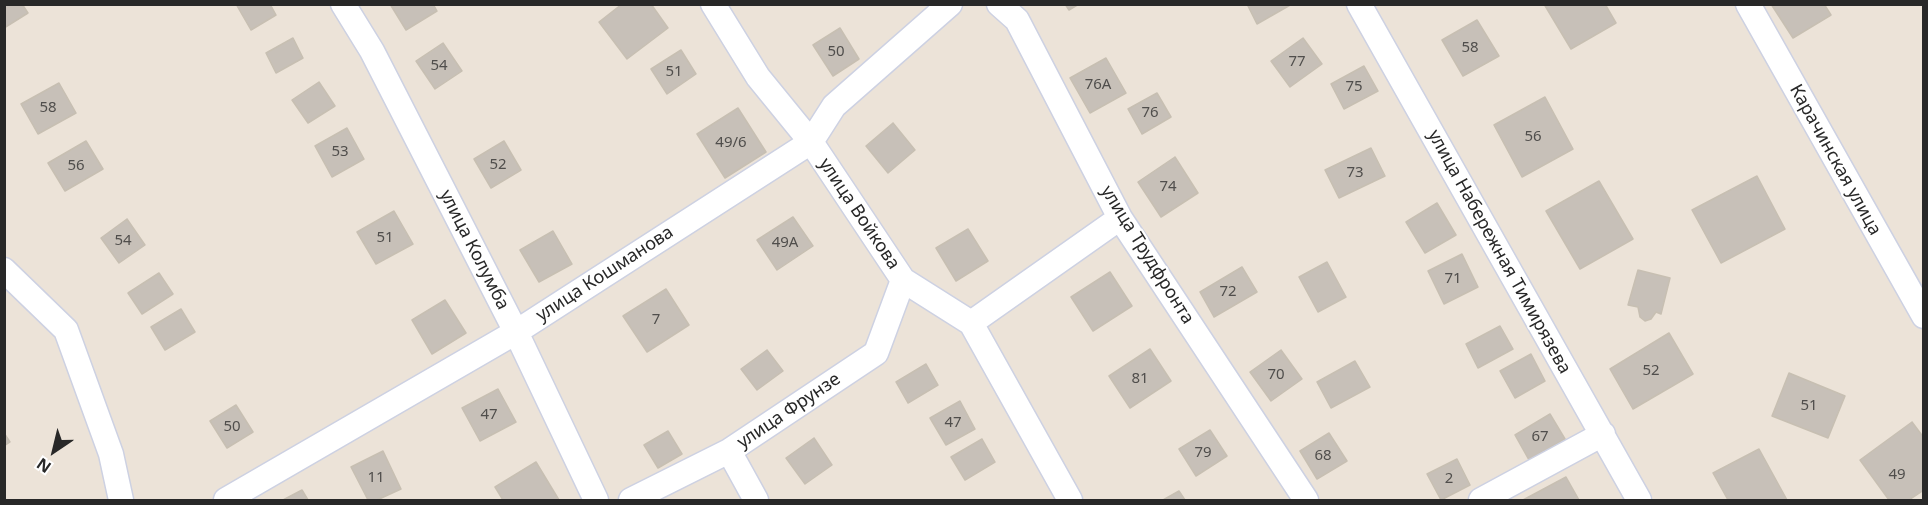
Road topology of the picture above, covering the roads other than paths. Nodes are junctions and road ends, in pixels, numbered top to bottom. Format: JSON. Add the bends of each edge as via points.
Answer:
{"nodes":[{"id":1,"x":343,"y":4,"type":"edge"},
{"id":2,"x":713,"y":4,"type":"edge"},
{"id":3,"x":950,"y":4,"type":"edge"},
{"id":4,"x":999,"y":4,"type":"edge"},
{"id":5,"x":1359,"y":4,"type":"edge"},
{"id":6,"x":1748,"y":4,"type":"edge"},
{"id":7,"x":811,"y":142,"type":"junction"},
{"id":8,"x":1120,"y":218,"type":"junction"},
{"id":9,"x":4,"y":270,"type":"edge"},
{"id":10,"x":903,"y":280,"type":"junction"},
{"id":11,"x":1923,"y":316,"type":"edge"},
{"id":12,"x":971,"y":323,"type":"junction"},
{"id":13,"x":516,"y":332,"type":"junction"},
{"id":14,"x":1603,"y":434,"type":"junction"},
{"id":15,"x":729,"y":451,"type":"junction"},
{"id":16,"x":121,"y":501,"type":"edge"},
{"id":17,"x":226,"y":501,"type":"edge"},
{"id":18,"x":596,"y":501,"type":"edge"},
{"id":19,"x":631,"y":501,"type":"edge"},
{"id":20,"x":756,"y":501,"type":"edge"},
{"id":21,"x":1070,"y":501,"type":"edge"},
{"id":22,"x":1306,"y":501,"type":"edge"},
{"id":23,"x":1481,"y":501,"type":"edge"},
{"id":24,"x":1639,"y":501,"type":"edge"}],
"edges":[{"from":1,"to":13,"type":"street","name":"улица Колумба","via":[[372,51]]},
{"from":2,"to":7,"type":"street","name":"улица Войкова","via":[[758,77]]},
{"from":3,"to":7,"type":"street","name":"улица Кошманова","via":[[834,106]]},
{"from":4,"to":8,"type":"street","name":"улица Трудфронта","via":[[1017,20]]},
{"from":5,"to":14,"type":"street","name":"улица Набережная Тимирязева"},
{"from":6,"to":11,"type":"street","name":"Карачинская улица"},
{"from":7,"to":10,"type":"street","name":"улица Войкова"},
{"from":7,"to":13,"type":"street","name":"улица Кошманова"},
{"from":8,"to":12,"type":"street"},
{"from":8,"to":22,"type":"street","name":"улица Трудфронта"},
{"from":9,"to":16,"type":"street","via":[[66,330],[111,454]]},
{"from":10,"to":12,"type":"street","name":"улица Войкова"},
{"from":10,"to":15,"type":"street","name":"улица Фрунзе","via":[[876,353]]},
{"from":12,"to":21,"type":"street","name":"улица Войкова"},
{"from":13,"to":17,"type":"street","name":"улица Кошманова"},
{"from":13,"to":18,"type":"street","name":"улица Колумба"},
{"from":14,"to":23,"type":"street"},
{"from":14,"to":24,"type":"street","name":"улица Набережная Тимирязева"},
{"from":15,"to":19,"type":"street","name":"улица Фрунзе"},
{"from":15,"to":20,"type":"street"}]}
